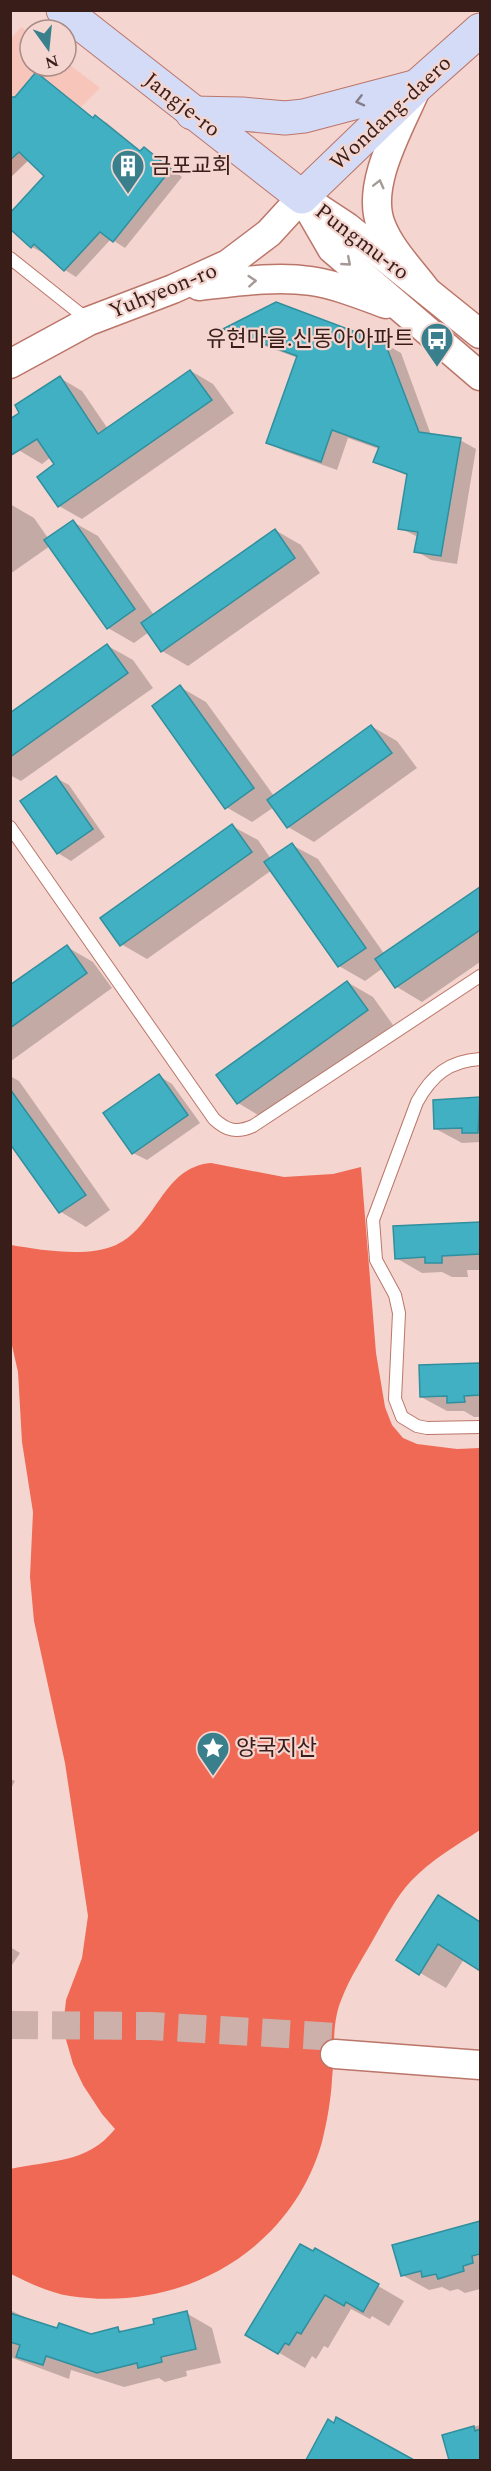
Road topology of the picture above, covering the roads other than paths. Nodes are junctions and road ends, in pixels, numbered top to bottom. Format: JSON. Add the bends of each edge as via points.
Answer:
{"nodes":[{"id":1,"x":63,"y":10,"type":"edge"},
{"id":2,"x":480,"y":30,"type":"edge"},
{"id":3,"x":417,"y":86,"type":"junction"},
{"id":4,"x":192,"y":113,"type":"junction"},
{"id":5,"x":302,"y":197,"type":"junction"},
{"id":6,"x":10,"y":258,"type":"edge"},
{"id":7,"x":173,"y":289,"type":"junction"},
{"id":8,"x":426,"y":290,"type":"junction"},
{"id":9,"x":402,"y":310,"type":"junction"},
{"id":10,"x":89,"y":321,"type":"junction"},
{"id":11,"x":480,"y":334,"type":"edge"},
{"id":12,"x":10,"y":364,"type":"edge"},
{"id":13,"x":480,"y":376,"type":"edge"},
{"id":14,"x":10,"y":827,"type":"edge"},
{"id":15,"x":480,"y":976,"type":"edge"},
{"id":16,"x":480,"y":1059,"type":"edge"},
{"id":17,"x":480,"y":1427,"type":"edge"},
{"id":18,"x":480,"y":2049,"type":"edge"},
{"id":19,"x":480,"y":2065,"type":"edge"}],
"edges":[{"from":1,"to":4,"type":"main road","name":"Jangje-ro"},
{"from":2,"to":3,"type":"main road","name":"Wondang-daero"},
{"from":3,"to":4,"type":"main road","one_way":true,"via":[[304,116]]},
{"from":3,"to":5,"type":"main road","name":"Wondang-daero"},
{"from":8,"to":3,"type":"street","one_way":true,"via":[[382,227],[376,196]]},
{"from":4,"to":5,"type":"main road","name":"Jangje-ro"},
{"from":5,"to":7,"type":"street","name":"Yuhyeon-ro","via":[[269,233],[228,264]]},
{"from":5,"to":8,"type":"street","name":"Pungmu-ro","via":[[347,226]]},
{"from":5,"to":9,"type":"street","name":"Pungmu-ro","one_way":true,"via":[[332,249]]},
{"from":6,"to":10,"type":"lane"},
{"from":7,"to":9,"type":"street","one_way":true,"via":[[294,280],[338,288]]},
{"from":7,"to":10,"type":"street","name":"Yuhyeon-ro"},
{"from":8,"to":11,"type":"street","name":"Pungmu-ro"},
{"from":9,"to":13,"type":"street","name":"Pungmu-ro"},
{"from":10,"to":12,"type":"street","name":"Yuhyeon-ro"},
{"from":14,"to":15,"type":"lane","via":[[214,1119],[232,1131],[253,1126]]},
{"from":16,"to":17,"type":"lane","via":[[444,1068],[424,1088],[373,1220],[374,1252],[399,1313],[397,1409],[408,1422],[427,1428]]},
{"from":18,"to":19,"type":"street","via":[[336,2045]]}]}
